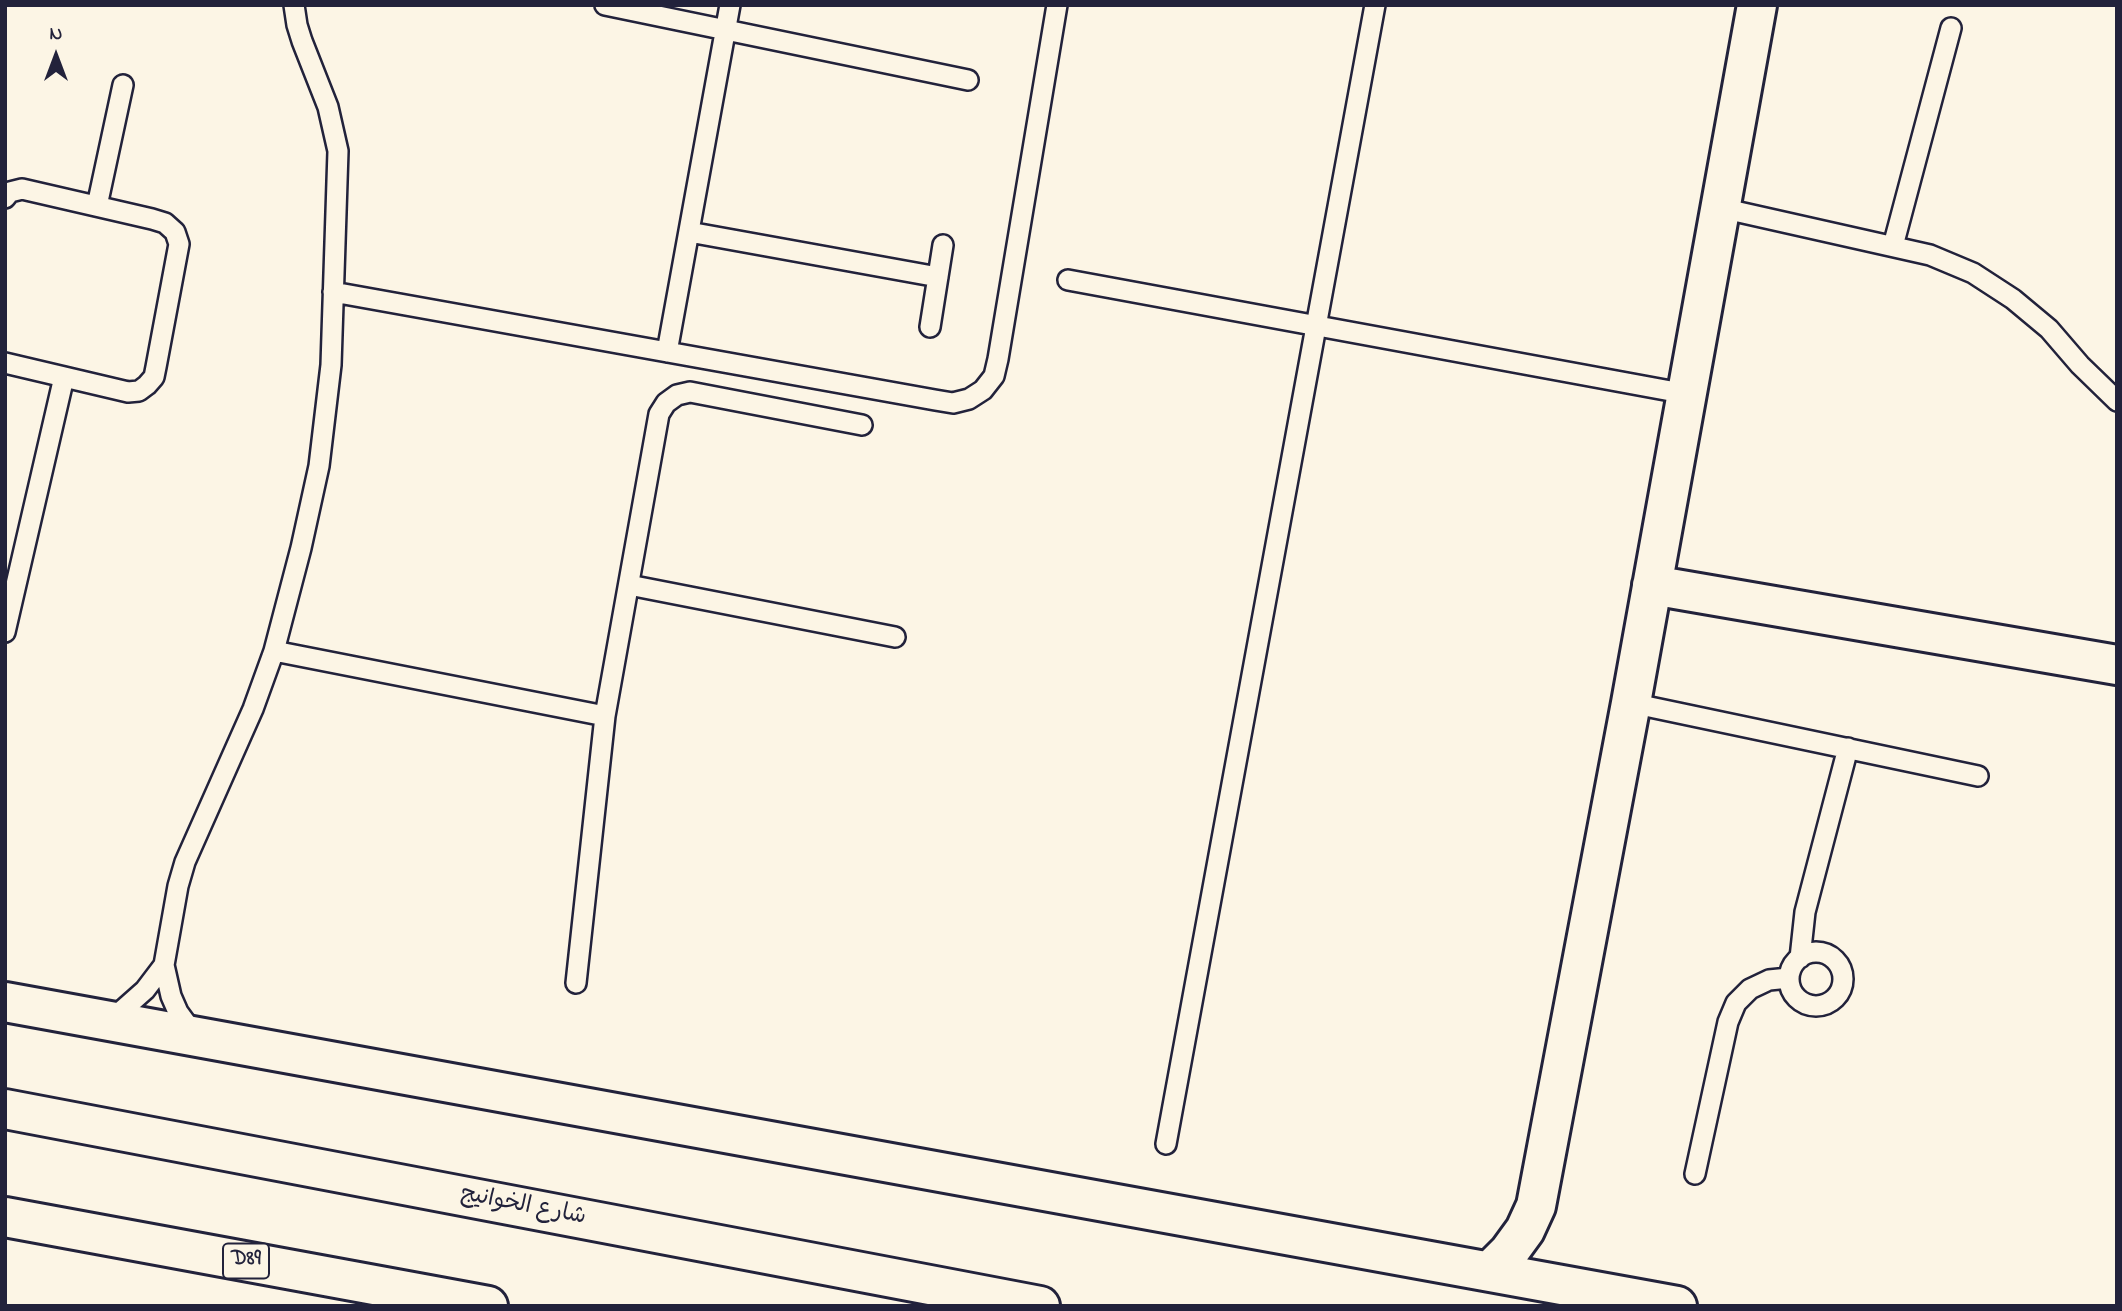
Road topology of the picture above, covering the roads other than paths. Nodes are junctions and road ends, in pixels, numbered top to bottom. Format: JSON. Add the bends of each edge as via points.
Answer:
{"nodes":[{"id":1,"x":294,"y":5,"type":"edge"},
{"id":2,"x":605,"y":5,"type":"edge"},
{"id":3,"x":730,"y":5,"type":"edge"},
{"id":4,"x":1057,"y":5,"type":"edge"},
{"id":5,"x":1375,"y":5,"type":"edge"},
{"id":6,"x":1757,"y":5,"type":"edge"},
{"id":7,"x":1951,"y":28,"type":"dead end"},
{"id":8,"x":726,"y":30,"type":"junction"},
{"id":9,"x":968,"y":79,"type":"dead end"},
{"id":10,"x":123,"y":85,"type":"dead end"},
{"id":11,"x":5,"y":198,"type":"edge"},
{"id":12,"x":97,"y":206,"type":"junction"},
{"id":13,"x":1721,"y":208,"type":"junction"},
{"id":14,"x":689,"y":232,"type":"junction"},
{"id":15,"x":943,"y":245,"type":"dead end"},
{"id":16,"x":1894,"y":246,"type":"junction"},
{"id":17,"x":938,"y":277,"type":"junction"},
{"id":18,"x":1068,"y":280,"type":"dead end"},
{"id":19,"x":333,"y":292,"type":"junction"},
{"id":20,"x":1316,"y":326,"type":"junction"},
{"id":21,"x":930,"y":327,"type":"dead end"},
{"id":22,"x":667,"y":352,"type":"junction"},
{"id":23,"x":5,"y":363,"type":"edge"},
{"id":24,"x":64,"y":377,"type":"junction"},
{"id":25,"x":1687,"y":394,"type":"junction"},
{"id":26,"x":2117,"y":401,"type":"edge"},
{"id":27,"x":862,"y":425,"type":"dead end"},
{"id":28,"x":629,"y":585,"type":"junction"},
{"id":29,"x":1652,"y":585,"type":"junction"},
{"id":30,"x":5,"y":632,"type":"edge"},
{"id":31,"x":895,"y":637,"type":"dead end"},
{"id":32,"x":274,"y":651,"type":"junction"},
{"id":33,"x":2117,"y":665,"type":"edge"},
{"id":34,"x":1631,"y":703,"type":"junction"},
{"id":35,"x":606,"y":716,"type":"junction"},
{"id":36,"x":1848,"y":748,"type":"junction"},
{"id":37,"x":1978,"y":776,"type":"dead end"},
{"id":38,"x":1800,"y":957,"type":"junction"},
{"id":39,"x":164,"y":965,"type":"junction"},
{"id":40,"x":1789,"y":978,"type":"junction"},
{"id":41,"x":576,"y":983,"type":"dead end"},
{"id":42,"x":5,"y":1002,"type":"edge"},
{"id":43,"x":110,"y":1021,"type":"junction"},
{"id":44,"x":197,"y":1038,"type":"junction"},
{"id":45,"x":5,"y":1109,"type":"edge"},
{"id":46,"x":1166,"y":1144,"type":"dead end"},
{"id":47,"x":1695,"y":1174,"type":"dead end"},
{"id":48,"x":1536,"y":1206,"type":"junction"},
{"id":49,"x":5,"y":1217,"type":"edge"},
{"id":50,"x":1490,"y":1271,"type":"junction"},
{"id":51,"x":1560,"y":1284,"type":"junction"},
{"id":52,"x":488,"y":1306,"type":"edge"},
{"id":53,"x":1040,"y":1306,"type":"edge"},
{"id":54,"x":1677,"y":1306,"type":"edge"}],
"edges":[{"from":1,"to":19,"type":"lane","via":[[338,151]]},
{"from":2,"to":8,"type":"lane"},
{"from":3,"to":8,"type":"lane"},
{"from":4,"to":22,"type":"lane","via":[[998,359],[984,390],[953,403]]},
{"from":5,"to":20,"type":"lane"},
{"from":6,"to":13,"type":"main road"},
{"from":7,"to":16,"type":"lane"},
{"from":8,"to":9,"type":"lane"},
{"from":8,"to":14,"type":"lane"},
{"from":10,"to":12,"type":"lane"},
{"from":11,"to":12,"type":"lane","via":[[22,189]]},
{"from":12,"to":24,"type":"lane","via":[[165,223],[175,232],[178,258],[154,377],[147,385],[128,393]]},
{"from":13,"to":16,"type":"lane"},
{"from":13,"to":25,"type":"main road"},
{"from":14,"to":17,"type":"lane"},
{"from":14,"to":22,"type":"lane"},
{"from":15,"to":17,"type":"lane"},
{"from":16,"to":26,"type":"lane","via":[[1930,255],[2014,299]]},
{"from":17,"to":21,"type":"lane"},
{"from":18,"to":20,"type":"lane"},
{"from":19,"to":22,"type":"lane"},
{"from":19,"to":32,"type":"lane","via":[[331,365],[319,466]]},
{"from":20,"to":25,"type":"lane"},
{"from":20,"to":46,"type":"lane"},
{"from":23,"to":24,"type":"lane"},
{"from":24,"to":30,"type":"lane"},
{"from":25,"to":29,"type":"main road"},
{"from":27,"to":28,"type":"lane","via":[[690,393],[677,395],[659,414]]},
{"from":28,"to":31,"type":"lane"},
{"from":28,"to":35,"type":"lane"},
{"from":29,"to":33,"type":"main road"},
{"from":29,"to":34,"type":"main road"},
{"from":32,"to":35,"type":"lane"},
{"from":32,"to":39,"type":"lane","via":[[185,862]]},
{"from":34,"to":36,"type":"lane"},
{"from":34,"to":48,"type":"main road"},
{"from":35,"to":41,"type":"lane"},
{"from":36,"to":37,"type":"lane"},
{"from":36,"to":38,"type":"lane","via":[[1805,912]]},
{"from":38,"to":40,"type":"lane"},
{"from":38,"to":40,"type":"lane","via":[[1811,952],[1834,959],[1844,981],[1840,992],[1832,1002],[1809,1005],[1798,1000]]},
{"from":39,"to":43,"type":"lane","via":[[145,990]]},
{"from":39,"to":44,"type":"lane","via":[[178,1012]]},
{"from":40,"to":47,"type":"lane","via":[[1769,980],[1750,989],[1737,1003],[1728,1022]]},
{"from":42,"to":43,"type":"main road"},
{"from":43,"to":44,"type":"main road"},
{"from":44,"to":50,"type":"main road"},
{"from":45,"to":53,"type":"main road","name":"شارع الخوانيج"},
{"from":48,"to":50,"type":"main road","via":[[1525,1230]]},
{"from":48,"to":51,"type":"main road","via":[[1538,1233]]},
{"from":49,"to":52,"type":"main road","number":"D89"},
{"from":50,"to":51,"type":"main road"},
{"from":51,"to":54,"type":"main road"}]}
